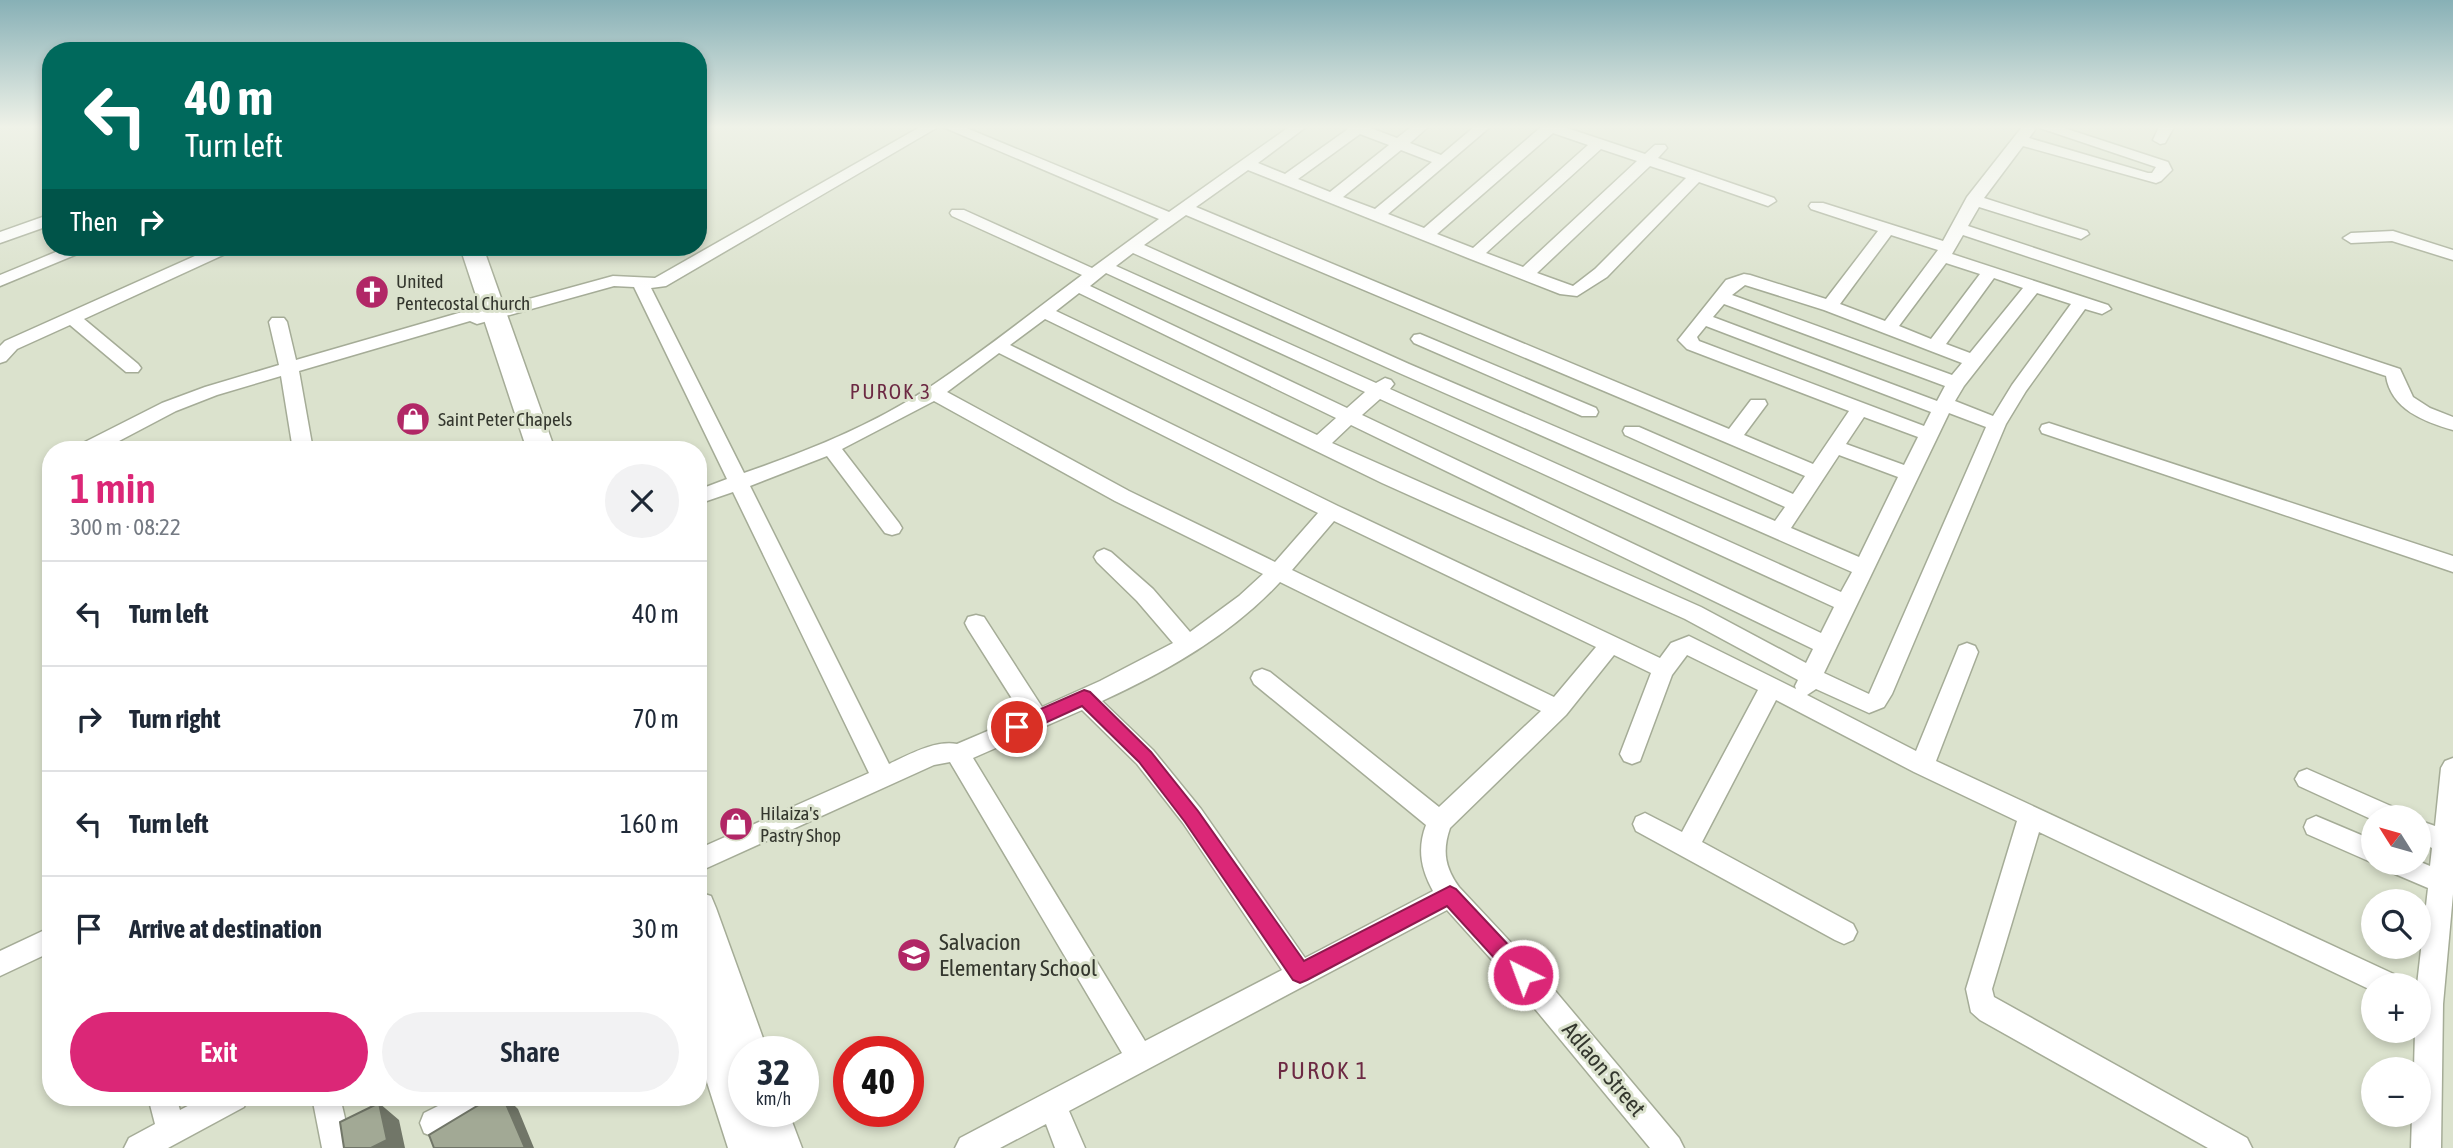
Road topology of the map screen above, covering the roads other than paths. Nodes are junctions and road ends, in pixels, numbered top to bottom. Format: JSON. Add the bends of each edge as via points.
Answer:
{"nodes":[{"id":1,"x":838,"y":181,"type":"edge"},
{"id":2,"x":1091,"y":181,"type":"edge"},
{"id":3,"x":1223,"y":181,"type":"edge"},
{"id":4,"x":1288,"y":181,"type":"edge"},
{"id":5,"x":1354,"y":181,"type":"edge"},
{"id":6,"x":1419,"y":181,"type":"edge"},
{"id":7,"x":1488,"y":181,"type":"edge"},
{"id":8,"x":1557,"y":181,"type":"edge"},
{"id":9,"x":1624,"y":181,"type":"edge"},
{"id":10,"x":1691,"y":181,"type":"edge"},
{"id":11,"x":1709,"y":181,"type":"edge"},
{"id":12,"x":1988,"y":181,"type":"edge"},
{"id":13,"x":1332,"y":198,"type":"junction"},
{"id":14,"x":1973,"y":200,"type":"junction"},
{"id":15,"x":1768,"y":201,"type":"dead end"},
{"id":16,"x":1817,"y":206,"type":"dead end"},
{"id":17,"x":958,"y":213,"type":"dead end"},
{"id":18,"x":1177,"y":213,"type":"junction"},
{"id":19,"x":1378,"y":215,"type":"junction"},
{"id":20,"x":42,"y":222,"type":"edge"},
{"id":21,"x":1958,"y":228,"type":"junction"},
{"id":22,"x":1888,"y":229,"type":"junction"},
{"id":23,"x":1427,"y":234,"type":"junction"},
{"id":24,"x":2081,"y":234,"type":"dead end"},
{"id":25,"x":0,"y":238,"type":"edge"},
{"id":26,"x":2351,"y":238,"type":"dead end"},
{"id":27,"x":1132,"y":246,"type":"junction"},
{"id":28,"x":1945,"y":252,"type":"junction"},
{"id":29,"x":1474,"y":255,"type":"junction"},
{"id":30,"x":2453,"y":255,"type":"edge"},
{"id":31,"x":60,"y":256,"type":"edge"},
{"id":32,"x":208,"y":256,"type":"edge"},
{"id":33,"x":457,"y":256,"type":"edge"},
{"id":34,"x":472,"y":256,"type":"edge"},
{"id":35,"x":706,"y":256,"type":"edge"},
{"id":36,"x":707,"y":256,"type":"edge"},
{"id":37,"x":1990,"y":272,"type":"junction"},
{"id":38,"x":1526,"y":274,"type":"junction"},
{"id":39,"x":1093,"y":276,"type":"junction"},
{"id":40,"x":0,"y":281,"type":"edge"},
{"id":41,"x":641,"y":284,"type":"junction"},
{"id":42,"x":2034,"y":286,"type":"junction"},
{"id":43,"x":1721,"y":297,"type":"junction"},
{"id":44,"x":2081,"y":302,"type":"junction"},
{"id":45,"x":1830,"y":306,"type":"junction"},
{"id":46,"x":2102,"y":309,"type":"dead end"},
{"id":47,"x":1044,"y":312,"type":"junction"},
{"id":48,"x":482,"y":316,"type":"junction"},
{"id":49,"x":1443,"y":317,"type":"junction"},
{"id":50,"x":72,"y":318,"type":"junction"},
{"id":51,"x":1703,"y":319,"type":"junction"},
{"id":52,"x":278,"y":322,"type":"dead end"},
{"id":53,"x":1889,"y":328,"type":"junction"},
{"id":54,"x":1420,"y":339,"type":"junction"},
{"id":55,"x":998,"y":346,"type":"junction"},
{"id":56,"x":1935,"y":346,"type":"junction"},
{"id":57,"x":0,"y":357,"type":"edge"},
{"id":58,"x":1974,"y":361,"type":"junction"},
{"id":59,"x":1398,"y":366,"type":"junction"},
{"id":60,"x":132,"y":368,"type":"dead end"},
{"id":61,"x":289,"y":368,"type":"junction"},
{"id":62,"x":1956,"y":383,"type":"junction"},
{"id":63,"x":1377,"y":391,"type":"junction"},
{"id":64,"x":934,"y":393,"type":"junction"},
{"id":65,"x":1758,"y":404,"type":"dead end"},
{"id":66,"x":1942,"y":407,"type":"junction"},
{"id":67,"x":1860,"y":408,"type":"junction"},
{"id":68,"x":1589,"y":412,"type":"dead end"},
{"id":69,"x":1348,"y":417,"type":"junction"},
{"id":70,"x":1997,"y":424,"type":"junction"},
{"id":71,"x":2453,"y":424,"type":"edge"},
{"id":72,"x":2049,"y":429,"type":"dead end"},
{"id":73,"x":1632,"y":431,"type":"dead end"},
{"id":74,"x":1930,"y":435,"type":"junction"},
{"id":75,"x":1732,"y":438,"type":"junction"},
{"id":76,"x":104,"y":441,"type":"edge"},
{"id":77,"x":301,"y":441,"type":"edge"},
{"id":78,"x":517,"y":441,"type":"edge"},
{"id":79,"x":537,"y":441,"type":"edge"},
{"id":80,"x":1319,"y":444,"type":"junction"},
{"id":81,"x":1835,"y":447,"type":"junction"},
{"id":82,"x":831,"y":448,"type":"junction"},
{"id":83,"x":1817,"y":473,"type":"junction"},
{"id":84,"x":1909,"y":474,"type":"junction"},
{"id":85,"x":740,"y":482,"type":"junction"},
{"id":86,"x":707,"y":494,"type":"edge"},
{"id":87,"x":1797,"y":503,"type":"junction"},
{"id":88,"x":1331,"y":511,"type":"junction"},
{"id":89,"x":892,"y":528,"type":"dead end"},
{"id":90,"x":1779,"y":531,"type":"junction"},
{"id":91,"x":1104,"y":556,"type":"dead end"},
{"id":92,"x":2453,"y":564,"type":"edge"},
{"id":93,"x":1863,"y":568,"type":"junction"},
{"id":94,"x":1277,"y":572,"type":"junction"},
{"id":95,"x":1846,"y":603,"type":"junction"},
{"id":96,"x":976,"y":624,"type":"dead end"},
{"id":97,"x":1186,"y":643,"type":"junction"},
{"id":98,"x":1611,"y":643,"type":"junction"},
{"id":99,"x":1825,"y":645,"type":"junction"},
{"id":100,"x":1967,"y":652,"type":"dead end"},
{"id":101,"x":1663,"y":669,"type":"junction"},
{"id":102,"x":1812,"y":677,"type":"junction"},
{"id":103,"x":1262,"y":678,"type":"dead end"},
{"id":104,"x":1772,"y":686,"type":"junction"},
{"id":105,"x":1084,"y":697,"type":"junction"},
{"id":106,"x":1797,"y":699,"type":"junction"},
{"id":107,"x":1558,"y":709,"type":"junction"},
{"id":108,"x":1037,"y":719,"type":"junction"},
{"id":109,"x":958,"y":754,"type":"junction"},
{"id":110,"x":1632,"y":754,"type":"dead end"},
{"id":111,"x":1922,"y":765,"type":"junction"},
{"id":112,"x":883,"y":777,"type":"junction"},
{"id":113,"x":2452,"y":778,"type":"edge"},
{"id":114,"x":2307,"y":779,"type":"dead end"},
{"id":115,"x":2364,"y":805,"type":"edge"},
{"id":116,"x":2031,"y":817,"type":"junction"},
{"id":117,"x":1440,"y":822,"type":"junction"},
{"id":118,"x":1645,"y":824,"type":"dead end"},
{"id":119,"x":2316,"y":827,"type":"dead end"},
{"id":120,"x":2431,"y":835,"type":"edge"},
{"id":121,"x":2449,"y":843,"type":"edge"},
{"id":122,"x":1687,"y":846,"type":"junction"},
{"id":123,"x":2361,"y":847,"type":"edge"},
{"id":124,"x":707,"y":857,"type":"edge"},
{"id":125,"x":2423,"y":875,"type":"edge"},
{"id":126,"x":2441,"y":883,"type":"junction"},
{"id":127,"x":1450,"y":895,"type":"junction"},
{"id":128,"x":1844,"y":932,"type":"dead end"},
{"id":129,"x":707,"y":941,"type":"edge"},
{"id":130,"x":42,"y":943,"type":"edge"},
{"id":131,"x":0,"y":964,"type":"edge"},
{"id":132,"x":1300,"y":973,"type":"junction"},
{"id":133,"x":2362,"y":973,"type":"edge"},
{"id":134,"x":2428,"y":973,"type":"edge"},
{"id":135,"x":707,"y":1007,"type":"edge"},
{"id":136,"x":728,"y":1036,"type":"edge"},
{"id":137,"x":733,"y":1036,"type":"edge"},
{"id":138,"x":2425,"y":1043,"type":"edge"},
{"id":139,"x":1140,"y":1058,"type":"junction"},
{"id":140,"x":1052,"y":1104,"type":"junction"},
{"id":141,"x":164,"y":1106,"type":"edge"},
{"id":142,"x":217,"y":1106,"type":"edge"},
{"id":143,"x":328,"y":1106,"type":"edge"},
{"id":144,"x":468,"y":1106,"type":"edge"},
{"id":145,"x":433,"y":1123,"type":"dead end"},
{"id":146,"x":746,"y":1127,"type":"edge"},
{"id":147,"x":774,"y":1127,"type":"edge"},
{"id":148,"x":171,"y":1131,"type":"junction"},
{"id":149,"x":139,"y":1148,"type":"edge"},
{"id":150,"x":337,"y":1148,"type":"edge"},
{"id":151,"x":748,"y":1148,"type":"edge"},
{"id":152,"x":781,"y":1148,"type":"edge"},
{"id":153,"x":970,"y":1148,"type":"edge"},
{"id":154,"x":1070,"y":1148,"type":"edge"},
{"id":155,"x":1669,"y":1148,"type":"edge"},
{"id":156,"x":2237,"y":1148,"type":"edge"},
{"id":157,"x":2426,"y":1148,"type":"edge"}],
"edges":[{"from":1,"to":36,"type":"street"},
{"from":2,"to":18,"type":"street"},
{"from":3,"to":18,"type":"street"},
{"from":4,"to":13,"type":"street"},
{"from":5,"to":13,"type":"street"},
{"from":6,"to":19,"type":"street"},
{"from":7,"to":23,"type":"street"},
{"from":8,"to":29,"type":"street"},
{"from":9,"to":38,"type":"street"},
{"from":10,"to":38,"type":"street","via":[[1583,289],[1571,291]]},
{"from":11,"to":15,"type":"street"},
{"from":12,"to":14,"type":"street"},
{"from":13,"to":19,"type":"street"},
{"from":14,"to":21,"type":"street"},
{"from":14,"to":24,"type":"street"},
{"from":16,"to":22,"type":"street"},
{"from":17,"to":39,"type":"street"},
{"from":18,"to":27,"type":"street"},
{"from":18,"to":49,"type":"street"},
{"from":19,"to":23,"type":"street"},
{"from":20,"to":25,"type":"street"},
{"from":21,"to":28,"type":"street"},
{"from":21,"to":71,"type":"street","via":[[2394,373],[2400,397],[2413,408]]},
{"from":22,"to":28,"type":"street"},
{"from":22,"to":45,"type":"street"},
{"from":23,"to":29,"type":"street"},
{"from":26,"to":30,"type":"street","via":[[2396,228]]},
{"from":27,"to":39,"type":"street"},
{"from":27,"to":59,"type":"street"},
{"from":28,"to":37,"type":"street"},
{"from":28,"to":53,"type":"street"},
{"from":29,"to":38,"type":"street"},
{"from":31,"to":40,"type":"street"},
{"from":32,"to":50,"type":"street"},
{"from":33,"to":48,"type":"highway"},
{"from":34,"to":48,"type":"highway"},
{"from":35,"to":41,"type":"street","via":[[668,278]]},
{"from":37,"to":42,"type":"street"},
{"from":37,"to":56,"type":"street"},
{"from":39,"to":47,"type":"street"},
{"from":39,"to":63,"type":"street"},
{"from":39,"to":69,"type":"street"},
{"from":41,"to":48,"type":"street","via":[[613,281]]},
{"from":41,"to":85,"type":"street"},
{"from":42,"to":44,"type":"street"},
{"from":42,"to":58,"type":"street"},
{"from":43,"to":45,"type":"street","via":[[1744,279]]},
{"from":43,"to":51,"type":"street"},
{"from":43,"to":62,"type":"street"},
{"from":44,"to":46,"type":"street"},
{"from":44,"to":70,"type":"street"},
{"from":45,"to":53,"type":"street"},
{"from":47,"to":55,"type":"street"},
{"from":47,"to":80,"type":"street"},
{"from":48,"to":61,"type":"street"},
{"from":48,"to":78,"type":"highway"},
{"from":48,"to":79,"type":"highway"},
{"from":49,"to":54,"type":"street"},
{"from":49,"to":75,"type":"street"},
{"from":50,"to":57,"type":"street","via":[[11,345]]},
{"from":50,"to":60,"type":"street"},
{"from":51,"to":66,"type":"street"},
{"from":51,"to":67,"type":"street","via":[[1688,336],[1693,345]]},
{"from":52,"to":61,"type":"street"},
{"from":53,"to":56,"type":"street"},
{"from":54,"to":59,"type":"street"},
{"from":54,"to":68,"type":"street"},
{"from":55,"to":64,"type":"street"},
{"from":55,"to":88,"type":"street"},
{"from":56,"to":58,"type":"street"},
{"from":58,"to":62,"type":"street"},
{"from":59,"to":63,"type":"street"},
{"from":59,"to":90,"type":"street"},
{"from":61,"to":76,"type":"street","via":[[180,403]]},
{"from":61,"to":77,"type":"street"},
{"from":62,"to":66,"type":"street"},
{"from":63,"to":69,"type":"street"},
{"from":63,"to":95,"type":"street"},
{"from":64,"to":82,"type":"street"},
{"from":64,"to":94,"type":"street","via":[[1122,496]]},
{"from":65,"to":75,"type":"street"},
{"from":66,"to":70,"type":"street"},
{"from":66,"to":74,"type":"street"},
{"from":67,"to":74,"type":"street"},
{"from":67,"to":81,"type":"street"},
{"from":69,"to":80,"type":"street"},
{"from":69,"to":99,"type":"street"},
{"from":70,"to":102,"type":"street","via":[[1876,701],[1862,702]]},
{"from":72,"to":92,"type":"street"},
{"from":73,"to":87,"type":"street"},
{"from":74,"to":84,"type":"street"},
{"from":75,"to":83,"type":"street"},
{"from":80,"to":102,"type":"street","via":[[1693,613]]},
{"from":81,"to":83,"type":"street"},
{"from":81,"to":84,"type":"street"},
{"from":82,"to":85,"type":"street"},
{"from":82,"to":89,"type":"street"},
{"from":83,"to":87,"type":"street"},
{"from":84,"to":93,"type":"street"},
{"from":85,"to":86,"type":"street"},
{"from":85,"to":112,"type":"street"},
{"from":87,"to":90,"type":"street"},
{"from":88,"to":94,"type":"street"},
{"from":88,"to":98,"type":"street"},
{"from":90,"to":93,"type":"street"},
{"from":91,"to":97,"type":"street"},
{"from":93,"to":95,"type":"street"},
{"from":94,"to":97,"type":"street","via":[[1247,602]]},
{"from":94,"to":107,"type":"street"},
{"from":95,"to":99,"type":"street"},
{"from":96,"to":108,"type":"street"},
{"from":97,"to":105,"type":"street","via":[[1122,681]]},
{"from":98,"to":101,"type":"street"},
{"from":98,"to":107,"type":"street"},
{"from":99,"to":102,"type":"street"},
{"from":100,"to":111,"type":"street"},
{"from":101,"to":104,"type":"street","via":[[1677,649],[1689,644]]},
{"from":101,"to":110,"type":"street"},
{"from":102,"to":106,"type":"street"},
{"from":103,"to":117,"type":"street"},
{"from":104,"to":106,"type":"street"},
{"from":104,"to":122,"type":"street"},
{"from":105,"to":108,"type":"street"},
{"from":105,"to":132,"type":"street","via":[[1145,757],[1192,816]]},
{"from":106,"to":111,"type":"street"},
{"from":107,"to":117,"type":"street"},
{"from":108,"to":109,"type":"street"},
{"from":109,"to":112,"type":"street","via":[[929,757]]},
{"from":109,"to":139,"type":"street"},
{"from":111,"to":116,"type":"street"},
{"from":112,"to":124,"type":"street"},
{"from":113,"to":121,"type":"street"},
{"from":114,"to":115,"type":"street"},
{"from":116,"to":133,"type":"street"},
{"from":116,"to":156,"type":"street","via":[[1979,989],[1981,1003]]},
{"from":117,"to":127,"type":"street","name":"Adlaon Street","via":[[1430,852],[1439,881]]},
{"from":118,"to":122,"type":"street"},
{"from":119,"to":123,"type":"street"},
{"from":120,"to":121,"type":"street"},
{"from":121,"to":126,"type":"street"},
{"from":122,"to":128,"type":"street"},
{"from":125,"to":126,"type":"street"},
{"from":126,"to":134,"type":"street"},
{"from":127,"to":132,"type":"street"},
{"from":127,"to":155,"type":"street","name":"Adlaon Street","via":[[1589,1050]]},
{"from":129,"to":137,"type":"highway"},
{"from":130,"to":131,"type":"street"},
{"from":132,"to":139,"type":"street"},
{"from":135,"to":136,"type":"highway"},
{"from":138,"to":157,"type":"street"},
{"from":139,"to":140,"type":"street"},
{"from":140,"to":153,"type":"street"},
{"from":140,"to":154,"type":"street"},
{"from":141,"to":148,"type":"street"},
{"from":142,"to":148,"type":"street"},
{"from":143,"to":150,"type":"street"},
{"from":144,"to":145,"type":"street"},
{"from":146,"to":151,"type":"highway"},
{"from":147,"to":152,"type":"highway"},
{"from":148,"to":149,"type":"street"}]}
